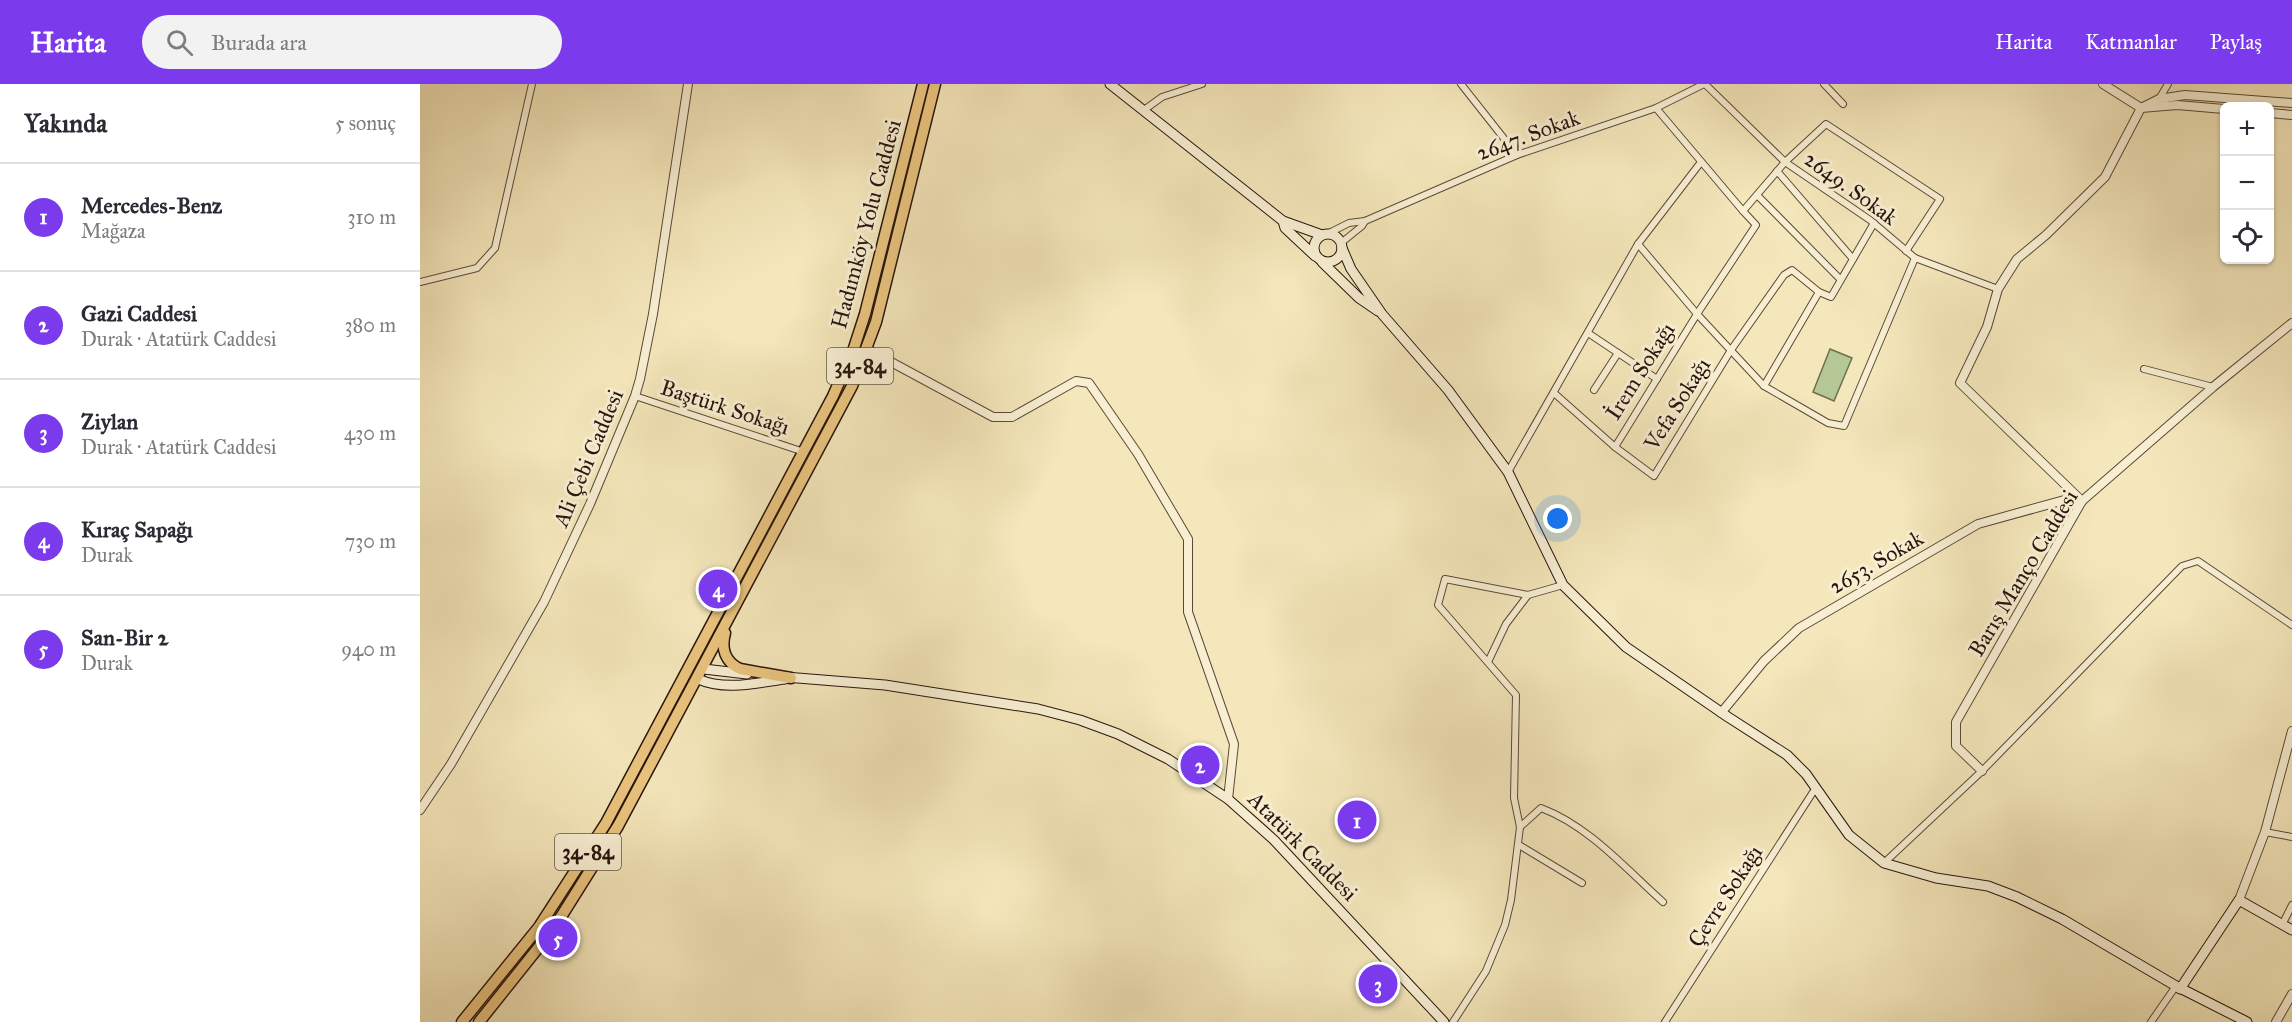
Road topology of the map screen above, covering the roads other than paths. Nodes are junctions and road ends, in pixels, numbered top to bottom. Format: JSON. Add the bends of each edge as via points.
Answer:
{"nodes":[{"id":1,"x":532,"y":84,"type":"edge"},
{"id":2,"x":688,"y":84,"type":"edge"},
{"id":3,"x":922,"y":84,"type":"edge"},
{"id":4,"x":935,"y":84,"type":"edge"},
{"id":5,"x":1110,"y":84,"type":"edge"},
{"id":6,"x":1202,"y":84,"type":"edge"},
{"id":7,"x":1461,"y":84,"type":"edge"},
{"id":8,"x":1704,"y":84,"type":"edge"},
{"id":9,"x":1824,"y":84,"type":"edge"},
{"id":10,"x":2103,"y":84,"type":"edge"},
{"id":11,"x":2168,"y":84,"type":"edge"},
{"id":12,"x":2159,"y":99,"type":"junction"},
{"id":13,"x":1843,"y":104,"type":"dead end"},
{"id":14,"x":2292,"y":104,"type":"edge"},
{"id":15,"x":1656,"y":108,"type":"junction"},
{"id":16,"x":2141,"y":108,"type":"junction"},
{"id":17,"x":2220,"y":109,"type":"edge"},
{"id":18,"x":1144,"y":110,"type":"junction"},
{"id":19,"x":2274,"y":113,"type":"edge"},
{"id":20,"x":2292,"y":115,"type":"edge"},
{"id":21,"x":1517,"y":155,"type":"junction"},
{"id":22,"x":1701,"y":162,"type":"junction"},
{"id":23,"x":1785,"y":162,"type":"junction"},
{"id":24,"x":1778,"y":171,"type":"junction"},
{"id":25,"x":1757,"y":195,"type":"junction"},
{"id":26,"x":1743,"y":211,"type":"junction"},
{"id":27,"x":1365,"y":220,"type":"junction"},
{"id":28,"x":1283,"y":221,"type":"junction"},
{"id":29,"x":1874,"y":223,"type":"junction"},
{"id":30,"x":1324,"y":235,"type":"junction"},
{"id":31,"x":1638,"y":244,"type":"junction"},
{"id":32,"x":1342,"y":245,"type":"junction"},
{"id":33,"x":1906,"y":251,"type":"junction"},
{"id":34,"x":1914,"y":258,"type":"junction"},
{"id":35,"x":1319,"y":259,"type":"junction"},
{"id":36,"x":1853,"y":259,"type":"junction"},
{"id":37,"x":1840,"y":279,"type":"junction"},
{"id":38,"x":420,"y":282,"type":"edge"},
{"id":39,"x":1998,"y":289,"type":"junction"},
{"id":40,"x":1819,"y":292,"type":"junction"},
{"id":41,"x":1382,"y":314,"type":"junction"},
{"id":42,"x":1697,"y":315,"type":"junction"},
{"id":43,"x":2292,"y":323,"type":"edge"},
{"id":44,"x":1588,"y":333,"type":"junction"},
{"id":45,"x":867,"y":349,"type":"junction"},
{"id":46,"x":1731,"y":350,"type":"junction"},
{"id":47,"x":1618,"y":353,"type":"junction"},
{"id":48,"x":2144,"y":369,"type":"dead end"},
{"id":49,"x":1657,"y":379,"type":"junction"},
{"id":50,"x":1764,"y":386,"type":"junction"},
{"id":51,"x":2213,"y":387,"type":"junction"},
{"id":52,"x":1594,"y":390,"type":"dead end"},
{"id":53,"x":1554,"y":393,"type":"junction"},
{"id":54,"x":635,"y":396,"type":"junction"},
{"id":55,"x":1615,"y":447,"type":"junction"},
{"id":56,"x":804,"y":452,"type":"junction"},
{"id":57,"x":1509,"y":472,"type":"junction"},
{"id":58,"x":2082,"y":501,"type":"junction"},
{"id":59,"x":1563,"y":585,"type":"junction"},
{"id":60,"x":1528,"y":595,"type":"junction"},
{"id":61,"x":2292,"y":625,"type":"edge"},
{"id":62,"x":726,"y":626,"type":"junction"},
{"id":63,"x":1488,"y":662,"type":"junction"},
{"id":64,"x":697,"y":670,"type":"junction"},
{"id":65,"x":790,"y":678,"type":"junction"},
{"id":66,"x":1721,"y":713,"type":"junction"},
{"id":67,"x":2292,"y":733,"type":"edge"},
{"id":68,"x":1982,"y":771,"type":"junction"},
{"id":69,"x":1815,"y":789,"type":"junction"},
{"id":70,"x":1228,"y":799,"type":"junction"},
{"id":71,"x":420,"y":810,"type":"edge"},
{"id":72,"x":1520,"y":827,"type":"junction"},
{"id":73,"x":2265,"y":832,"type":"junction"},
{"id":74,"x":2292,"y":837,"type":"edge"},
{"id":75,"x":1519,"y":845,"type":"junction"},
{"id":76,"x":1884,"y":863,"type":"junction"},
{"id":77,"x":1582,"y":883,"type":"dead end"},
{"id":78,"x":2239,"y":900,"type":"junction"},
{"id":79,"x":1664,"y":902,"type":"dead end"},
{"id":80,"x":2292,"y":905,"type":"edge"},
{"id":81,"x":2282,"y":925,"type":"junction"},
{"id":82,"x":2292,"y":930,"type":"edge"},
{"id":83,"x":2178,"y":987,"type":"junction"},
{"id":84,"x":2292,"y":994,"type":"edge"},
{"id":85,"x":462,"y":1022,"type":"edge"},
{"id":86,"x":479,"y":1022,"type":"edge"},
{"id":87,"x":1444,"y":1022,"type":"edge"},
{"id":88,"x":1453,"y":1022,"type":"edge"},
{"id":89,"x":1665,"y":1022,"type":"edge"},
{"id":90,"x":2151,"y":1022,"type":"edge"},
{"id":91,"x":2247,"y":1022,"type":"edge"},
{"id":92,"x":2276,"y":1022,"type":"edge"}],
"edges":[{"from":1,"to":38,"type":"street","via":[[495,248],[477,268]]},
{"from":2,"to":54,"type":"street","name":"Ali Çebi Caddesi","via":[[653,314]]},
{"from":3,"to":56,"type":"main road","name":"Hadımköy Yolu Caddesi","number":"34-84","via":[[865,314],[842,378]]},
{"from":4,"to":45,"type":"main road","name":"Hadımköy Yolu Caddesi","number":"34-84"},
{"from":5,"to":18,"type":"main road"},
{"from":6,"to":18,"type":"street","via":[[1162,97]]},
{"from":7,"to":21,"type":"street"},
{"from":8,"to":15,"type":"street","name":"2647. Sokak"},
{"from":8,"to":23,"type":"street","name":"2649. Sokak"},
{"from":9,"to":13,"type":"street"},
{"from":10,"to":16,"type":"street"},
{"from":11,"to":12,"type":"street"},
{"from":12,"to":14,"type":"street","via":[[2185,95]]},
{"from":12,"to":16,"type":"street"},
{"from":15,"to":21,"type":"street","name":"2647. Sokak"},
{"from":15,"to":22,"type":"street"},
{"from":16,"to":17,"type":"street","via":[[2177,105]]},
{"from":16,"to":39,"type":"street","via":[[2104,177],[2046,236],[2017,259]]},
{"from":18,"to":28,"type":"main road"},
{"from":19,"to":20,"type":"street"},
{"from":21,"to":27,"type":"street","name":"2647. Sokak"},
{"from":22,"to":26,"type":"street"},
{"from":22,"to":31,"type":"street"},
{"from":23,"to":24,"type":"street"},
{"from":23,"to":29,"type":"street","name":"2649. Sokak"},
{"from":23,"to":33,"type":"street","via":[[1826,124],[1940,199]]},
{"from":24,"to":25,"type":"street"},
{"from":24,"to":36,"type":"street"},
{"from":25,"to":26,"type":"street"},
{"from":25,"to":37,"type":"street"},
{"from":26,"to":42,"type":"street","name":"İrem Sokağı","via":[[1756,225]]},
{"from":27,"to":30,"type":"street","name":"2647. Sokak"},
{"from":27,"to":32,"type":"street"},
{"from":28,"to":30,"type":"main road"},
{"from":28,"to":35,"type":"main road","via":[[1285,228]]},
{"from":29,"to":33,"type":"street","name":"2649. Sokak"},
{"from":29,"to":36,"type":"street"},
{"from":30,"to":32,"type":"main road","via":[[1336,236]]},
{"from":30,"to":35,"type":"main road","via":[[1313,246]]},
{"from":31,"to":42,"type":"street"},
{"from":31,"to":44,"type":"street"},
{"from":32,"to":35,"type":"main road","via":[[1337,260],[1327,263]]},
{"from":32,"to":41,"type":"main road","via":[[1351,269]]},
{"from":33,"to":34,"type":"street","name":"2649. Sokak"},
{"from":34,"to":39,"type":"street","name":"2649. Sokak"},
{"from":34,"to":50,"type":"street","via":[[1844,426],[1828,423]]},
{"from":35,"to":41,"type":"main road","via":[[1359,298]]},
{"from":36,"to":37,"type":"street"},
{"from":37,"to":40,"type":"street","via":[[1831,297]]},
{"from":39,"to":58,"type":"street","via":[[1987,327],[1960,383]]},
{"from":40,"to":46,"type":"street","name":"Vefa Sokağı","via":[[1792,270],[1784,275]]},
{"from":40,"to":50,"type":"street"},
{"from":41,"to":57,"type":"main road","via":[[1448,390]]},
{"from":42,"to":46,"type":"street"},
{"from":42,"to":49,"type":"street","name":"İrem Sokağı"},
{"from":43,"to":51,"type":"street","name":"Barış Manço Caddesi"},
{"from":44,"to":47,"type":"street"},
{"from":44,"to":53,"type":"street"},
{"from":45,"to":62,"type":"main road","name":"Hadımköy Yolu Caddesi","number":"34-84","via":[[840,410]]},
{"from":45,"to":70,"type":"street","via":[[993,417],[1012,417],[1076,381],[1089,383],[1138,454],[1188,539],[1188,612],[1234,744]]},
{"from":46,"to":50,"type":"street"},
{"from":46,"to":55,"type":"street","name":"Vefa Sokağı","via":[[1654,476]]},
{"from":47,"to":49,"type":"street"},
{"from":47,"to":52,"type":"street"},
{"from":48,"to":51,"type":"street"},
{"from":49,"to":55,"type":"street","name":"İrem Sokağı"},
{"from":51,"to":58,"type":"street","name":"Barış Manço Caddesi"},
{"from":53,"to":55,"type":"street"},
{"from":53,"to":57,"type":"street"},
{"from":54,"to":56,"type":"street","name":"Baştürk Sokağı"},
{"from":54,"to":71,"type":"street","name":"Ali Çebi Caddesi","via":[[544,602],[451,764]]},
{"from":56,"to":64,"type":"main road","name":"Hadımköy Yolu Caddesi","number":"34-84","via":[[723,604]]},
{"from":57,"to":59,"type":"main road"},
{"from":58,"to":66,"type":"street","name":"2653. Sokak","via":[[2068,499],[1978,524],[1809,622],[1764,661]]},
{"from":58,"to":68,"type":"street","name":"Barış Manço Caddesi","via":[[1956,722],[1956,746]]},
{"from":59,"to":60,"type":"street"},
{"from":59,"to":66,"type":"main road","via":[[1626,647]]},
{"from":60,"to":63,"type":"street","via":[[1506,624]]},
{"from":60,"to":63,"type":"street","via":[[1445,579],[1438,605]]},
{"from":61,"to":68,"type":"street","via":[[2198,561],[2182,566]]},
{"from":62,"to":64,"type":"main road","name":"Hadımköy Yolu Caddesi","number":"34-84"},
{"from":62,"to":65,"type":"main road","via":[[723,650],[733,666]]},
{"from":63,"to":72,"type":"street","via":[[1516,695],[1514,798]]},
{"from":64,"to":65,"type":"main road","name":"Atatürk Caddesi"},
{"from":64,"to":85,"type":"main road","name":"Hadımköy Yolu Caddesi","number":"34-84","via":[[549,913]]},
{"from":64,"to":86,"type":"main road","name":"Hadımköy Yolu Caddesi","number":"34-84","via":[[629,807],[585,881],[531,958]]},
{"from":65,"to":70,"type":"main road","name":"Atatürk Caddesi","via":[[885,685],[1038,709],[1080,720],[1168,759]]},
{"from":66,"to":69,"type":"main road","via":[[1787,755]]},
{"from":67,"to":73,"type":"street"},
{"from":68,"to":76,"type":"street"},
{"from":69,"to":76,"type":"main road","via":[[1849,835]]},
{"from":69,"to":89,"type":"street","name":"Çevre Sokağı"},
{"from":70,"to":87,"type":"main road","name":"Atatürk Caddesi","via":[[1274,840]]},
{"from":72,"to":75,"type":"street"},
{"from":72,"to":79,"type":"street","via":[[1541,808],[1555,813],[1579,826]]},
{"from":73,"to":74,"type":"street"},
{"from":73,"to":78,"type":"street"},
{"from":75,"to":77,"type":"street"},
{"from":75,"to":88,"type":"street","via":[[1505,925],[1486,971]]},
{"from":76,"to":83,"type":"main road","via":[[1936,878],[1988,886],[2018,897]]},
{"from":78,"to":81,"type":"main road"},
{"from":78,"to":83,"type":"main road"},
{"from":80,"to":81,"type":"street"},
{"from":81,"to":82,"type":"main road"},
{"from":83,"to":90,"type":"street"},
{"from":83,"to":91,"type":"main road"},
{"from":84,"to":92,"type":"street"}]}
